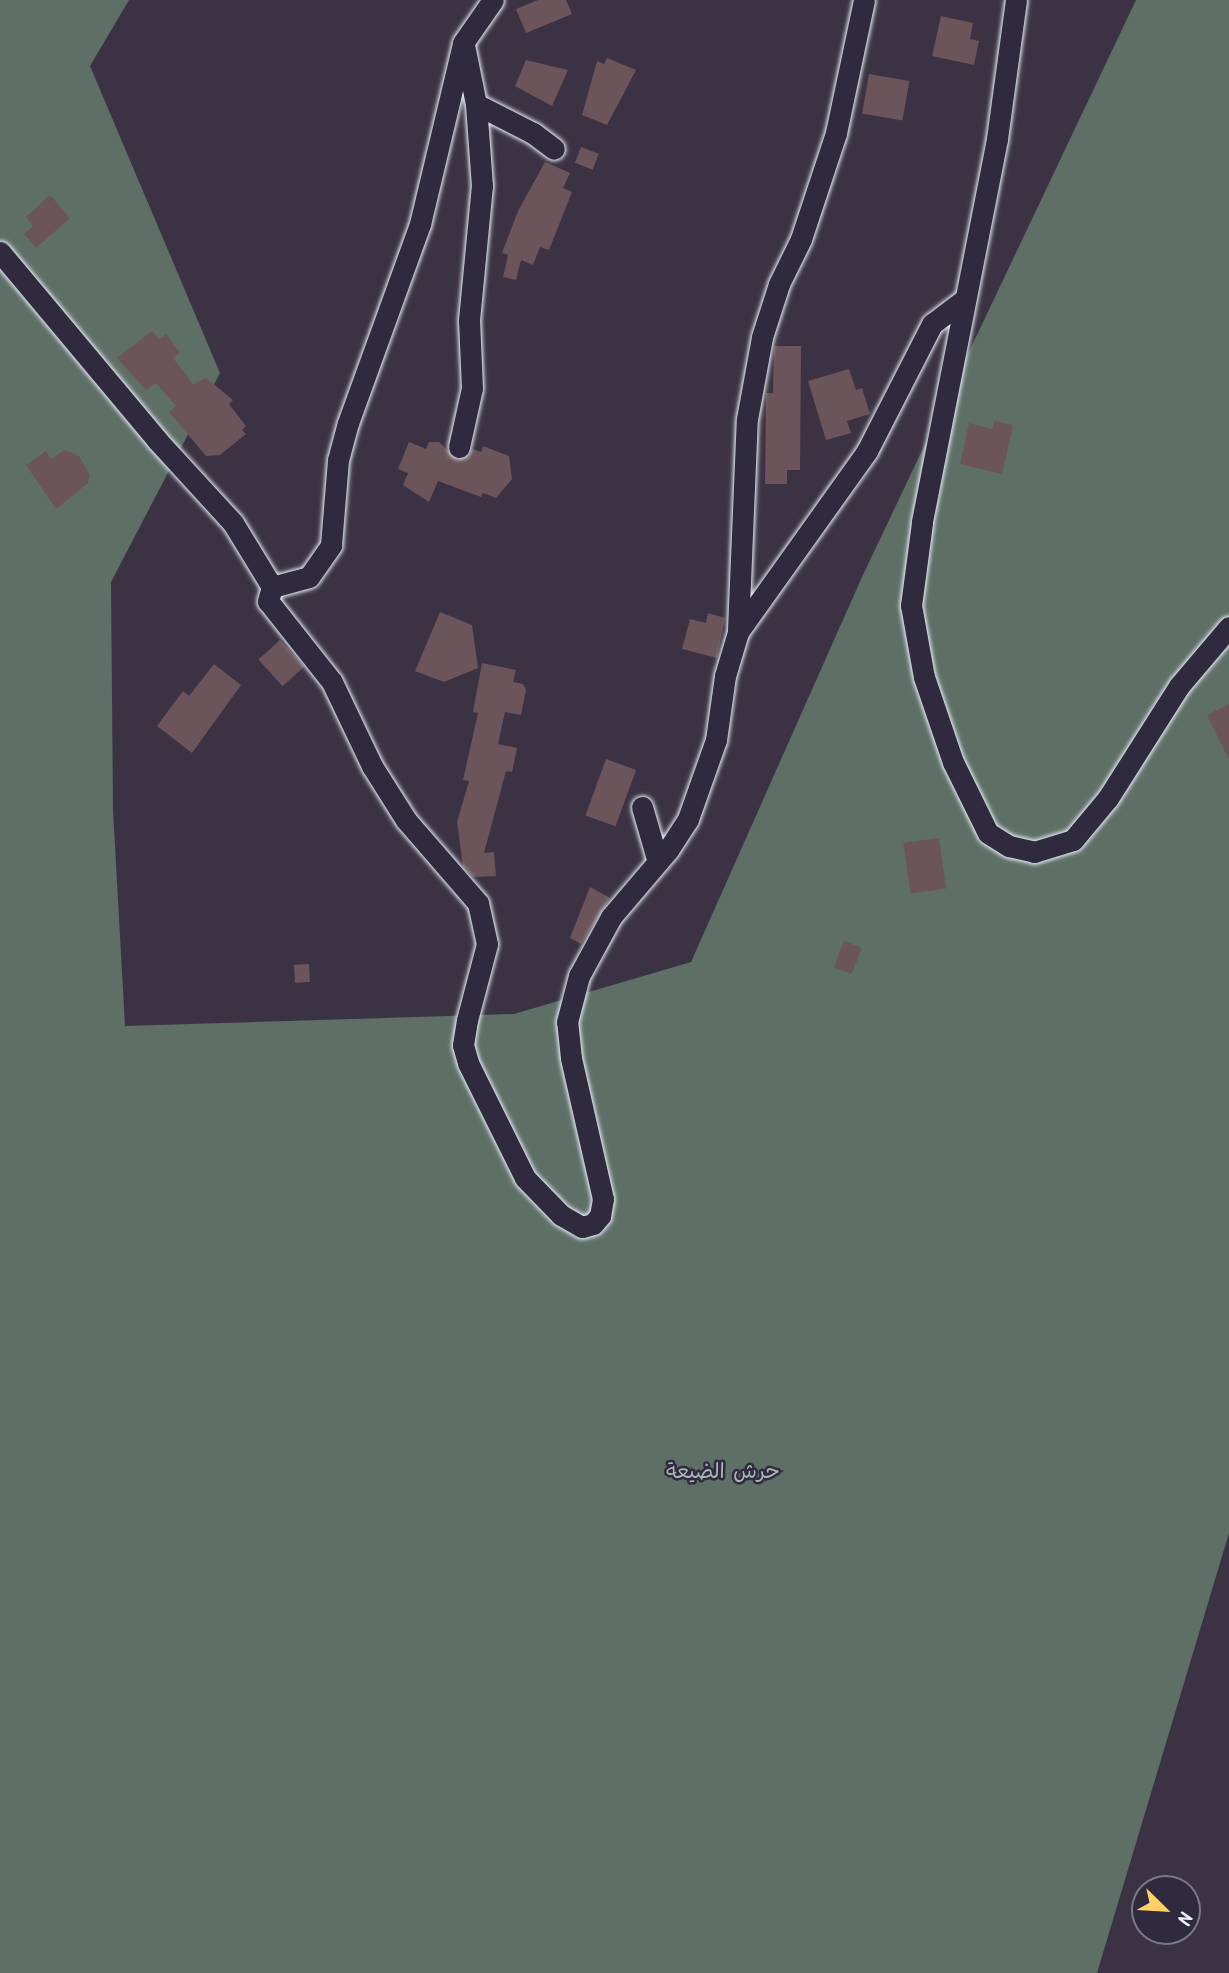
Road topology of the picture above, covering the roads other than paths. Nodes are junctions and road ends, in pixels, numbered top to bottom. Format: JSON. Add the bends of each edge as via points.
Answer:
{"nodes":[{"id":1,"x":493,"y":0,"type":"edge"},
{"id":2,"x":864,"y":0,"type":"edge"},
{"id":3,"x":1016,"y":0,"type":"edge"},
{"id":4,"x":463,"y":43,"type":"junction"},
{"id":5,"x":475,"y":104,"type":"junction"},
{"id":6,"x":554,"y":149,"type":"dead end"},
{"id":7,"x":0,"y":252,"type":"edge"},
{"id":8,"x":965,"y":299,"type":"junction"},
{"id":9,"x":459,"y":447,"type":"dead end"},
{"id":10,"x":272,"y":587,"type":"junction"},
{"id":11,"x":1229,"y":627,"type":"edge"},
{"id":12,"x":738,"y":632,"type":"junction"},
{"id":13,"x":642,"y":807,"type":"dead end"},
{"id":14,"x":658,"y":862,"type":"junction"}],
"edges":[{"from":1,"to":4,"type":"street"},
{"from":2,"to":12,"type":"street","via":[[832,145],[762,337],[747,419]]},
{"from":3,"to":8,"type":"street","via":[[1010,63]]},
{"from":4,"to":5,"type":"street"},
{"from":4,"to":10,"type":"street","via":[[421,224],[338,460],[331,545],[309,577]]},
{"from":5,"to":6,"type":"street","via":[[533,133]]},
{"from":5,"to":9,"type":"street","via":[[482,186],[480,239],[469,320],[472,388]]},
{"from":7,"to":10,"type":"street","via":[[157,440],[221,508]]},
{"from":8,"to":11,"type":"street","via":[[911,605],[924,677],[953,762],[988,833],[1009,846],[1034,852],[1073,840],[1108,798],[1179,686]]},
{"from":8,"to":12,"type":"street","via":[[932,324],[867,451]]},
{"from":10,"to":14,"type":"street","via":[[268,601],[332,682],[372,766],[406,820],[478,903],[487,944],[463,1045],[468,1063],[524,1178],[561,1215],[582,1227],[600,1216],[603,1199],[567,1022],[572,999],[611,917]]},
{"from":12,"to":14,"type":"street","via":[[712,752],[688,819]]},
{"from":13,"to":14,"type":"street"}]}
